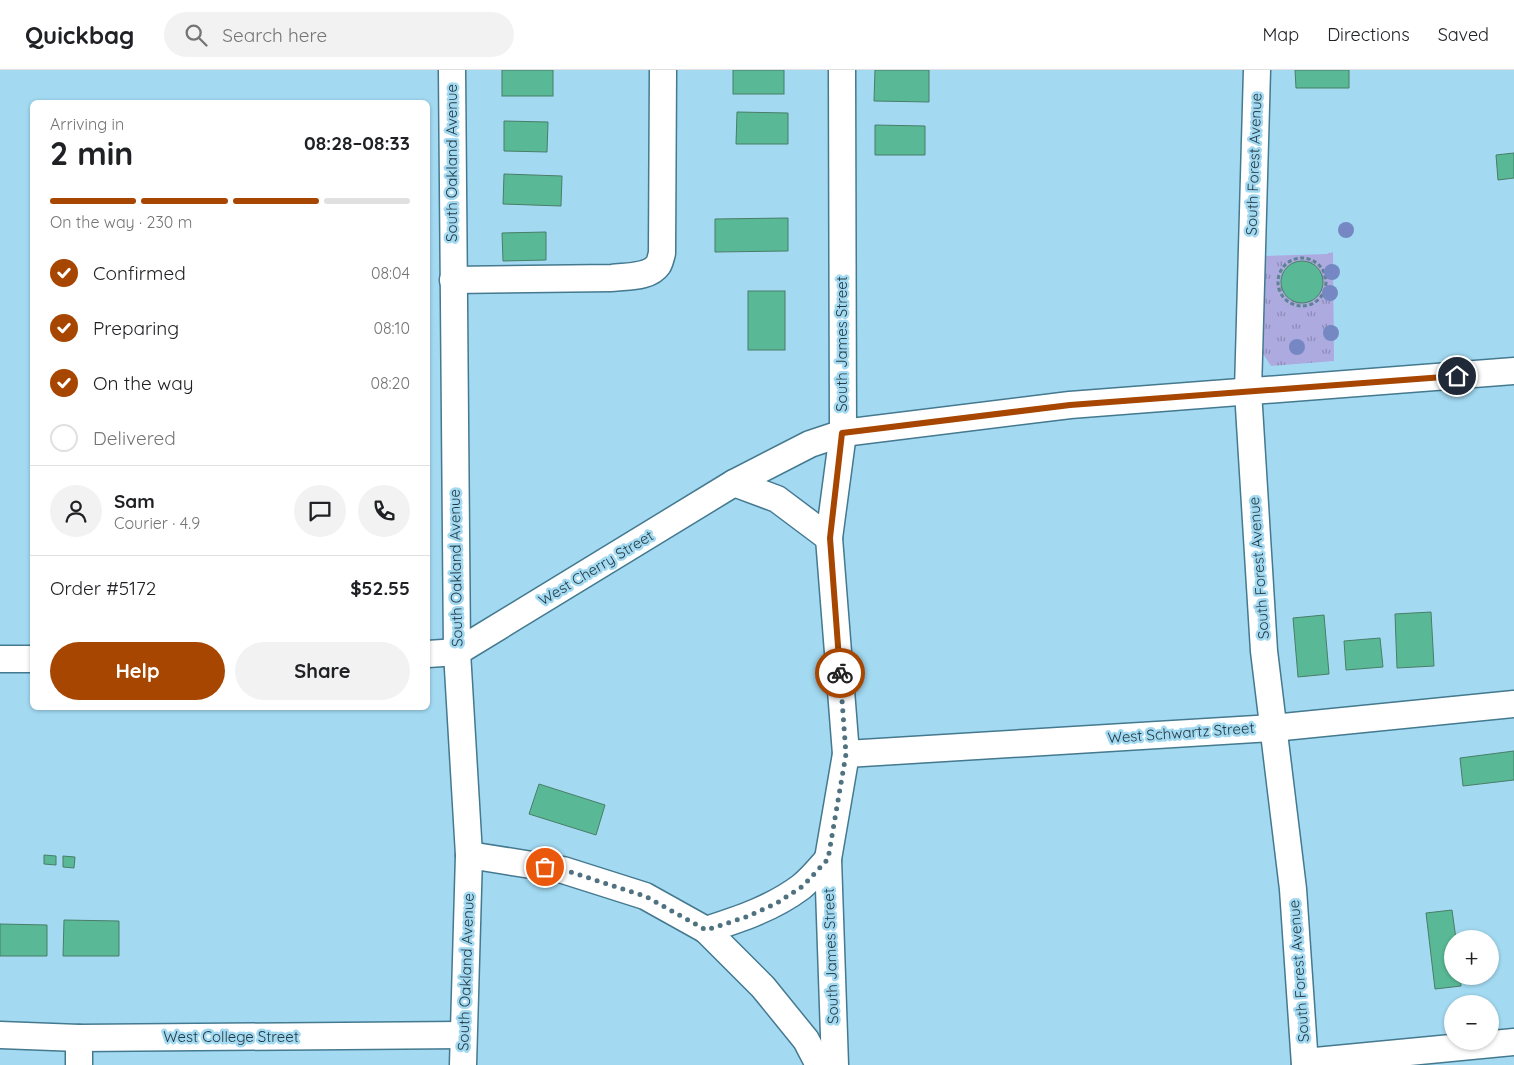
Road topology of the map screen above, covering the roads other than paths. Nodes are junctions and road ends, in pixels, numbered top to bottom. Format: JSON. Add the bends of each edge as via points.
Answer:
{"nodes":[{"id":1,"x":452,"y":70,"type":"edge"},
{"id":2,"x":663,"y":70,"type":"edge"},
{"id":3,"x":842,"y":70,"type":"edge"},
{"id":4,"x":1257,"y":70,"type":"edge"},
{"id":5,"x":453,"y":280,"type":"junction"},
{"id":6,"x":1514,"y":371,"type":"edge"},
{"id":7,"x":1248,"y":392,"type":"junction"},
{"id":8,"x":842,"y":433,"type":"junction"},
{"id":9,"x":734,"y":483,"type":"junction"},
{"id":10,"x":830,"y":538,"type":"junction"},
{"id":11,"x":457,"y":652,"type":"junction"},
{"id":12,"x":430,"y":654,"type":"edge"},
{"id":13,"x":0,"y":659,"type":"edge"},
{"id":14,"x":30,"y":660,"type":"edge"},
{"id":15,"x":1514,"y":704,"type":"edge"},
{"id":16,"x":1273,"y":728,"type":"junction"},
{"id":17,"x":846,"y":754,"type":"junction"},
{"id":18,"x":469,"y":855,"type":"junction"},
{"id":19,"x":828,"y":859,"type":"junction"},
{"id":20,"x":706,"y":930,"type":"junction"},
{"id":21,"x":0,"y":1035,"type":"edge"},
{"id":22,"x":463,"y":1035,"type":"junction"},
{"id":23,"x":79,"y":1038,"type":"junction"},
{"id":24,"x":1514,"y":1042,"type":"edge"},
{"id":25,"x":1305,"y":1064,"type":"edge"},
{"id":26,"x":79,"y":1065,"type":"edge"},
{"id":27,"x":463,"y":1065,"type":"edge"},
{"id":28,"x":819,"y":1065,"type":"edge"},
{"id":29,"x":835,"y":1065,"type":"edge"}],
"edges":[{"from":1,"to":5,"type":"street","name":"South Oakland Avenue"},
{"from":2,"to":5,"type":"street","via":[[662,253],[658,265],[644,274],[612,278]]},
{"from":3,"to":8,"type":"street","name":"South James Street"},
{"from":4,"to":7,"type":"street","name":"South Forest Avenue"},
{"from":5,"to":11,"type":"street","name":"South Oakland Avenue"},
{"from":6,"to":7,"type":"street","name":"West Cherry Street"},
{"from":7,"to":8,"type":"street","name":"West Cherry Street","via":[[1070,405]]},
{"from":7,"to":16,"type":"street","name":"South Forest Avenue","via":[[1264,651]]},
{"from":8,"to":9,"type":"street","name":"West Cherry Street","via":[[810,444]]},
{"from":8,"to":10,"type":"street","name":"South James Street"},
{"from":9,"to":10,"type":"street","via":[[777,499]]},
{"from":9,"to":11,"type":"street","name":"West Cherry Street"},
{"from":10,"to":17,"type":"street","name":"South James Street"},
{"from":11,"to":12,"type":"street"},
{"from":11,"to":18,"type":"street","name":"South Oakland Avenue"},
{"from":13,"to":14,"type":"street"},
{"from":15,"to":16,"type":"street","name":"West Schwartz Street"},
{"from":16,"to":17,"type":"street","name":"West Schwartz Street"},
{"from":16,"to":25,"type":"street","name":"South Forest Avenue","via":[[1293,889]]},
{"from":17,"to":19,"type":"street","name":"South James Street"},
{"from":18,"to":20,"type":"street","via":[[564,870],[645,896]]},
{"from":18,"to":22,"type":"street","name":"South Oakland Avenue"},
{"from":19,"to":20,"type":"street","via":[[803,886],[777,903]]},
{"from":19,"to":29,"type":"street","name":"South James Street"},
{"from":20,"to":28,"type":"street","via":[[763,987],[806,1040]]},
{"from":21,"to":23,"type":"street","name":"West College Street"},
{"from":22,"to":23,"type":"street","name":"West College Street"},
{"from":22,"to":27,"type":"street","name":"South Oakland Avenue"},
{"from":23,"to":26,"type":"street"},
{"from":24,"to":25,"type":"street"}]}
